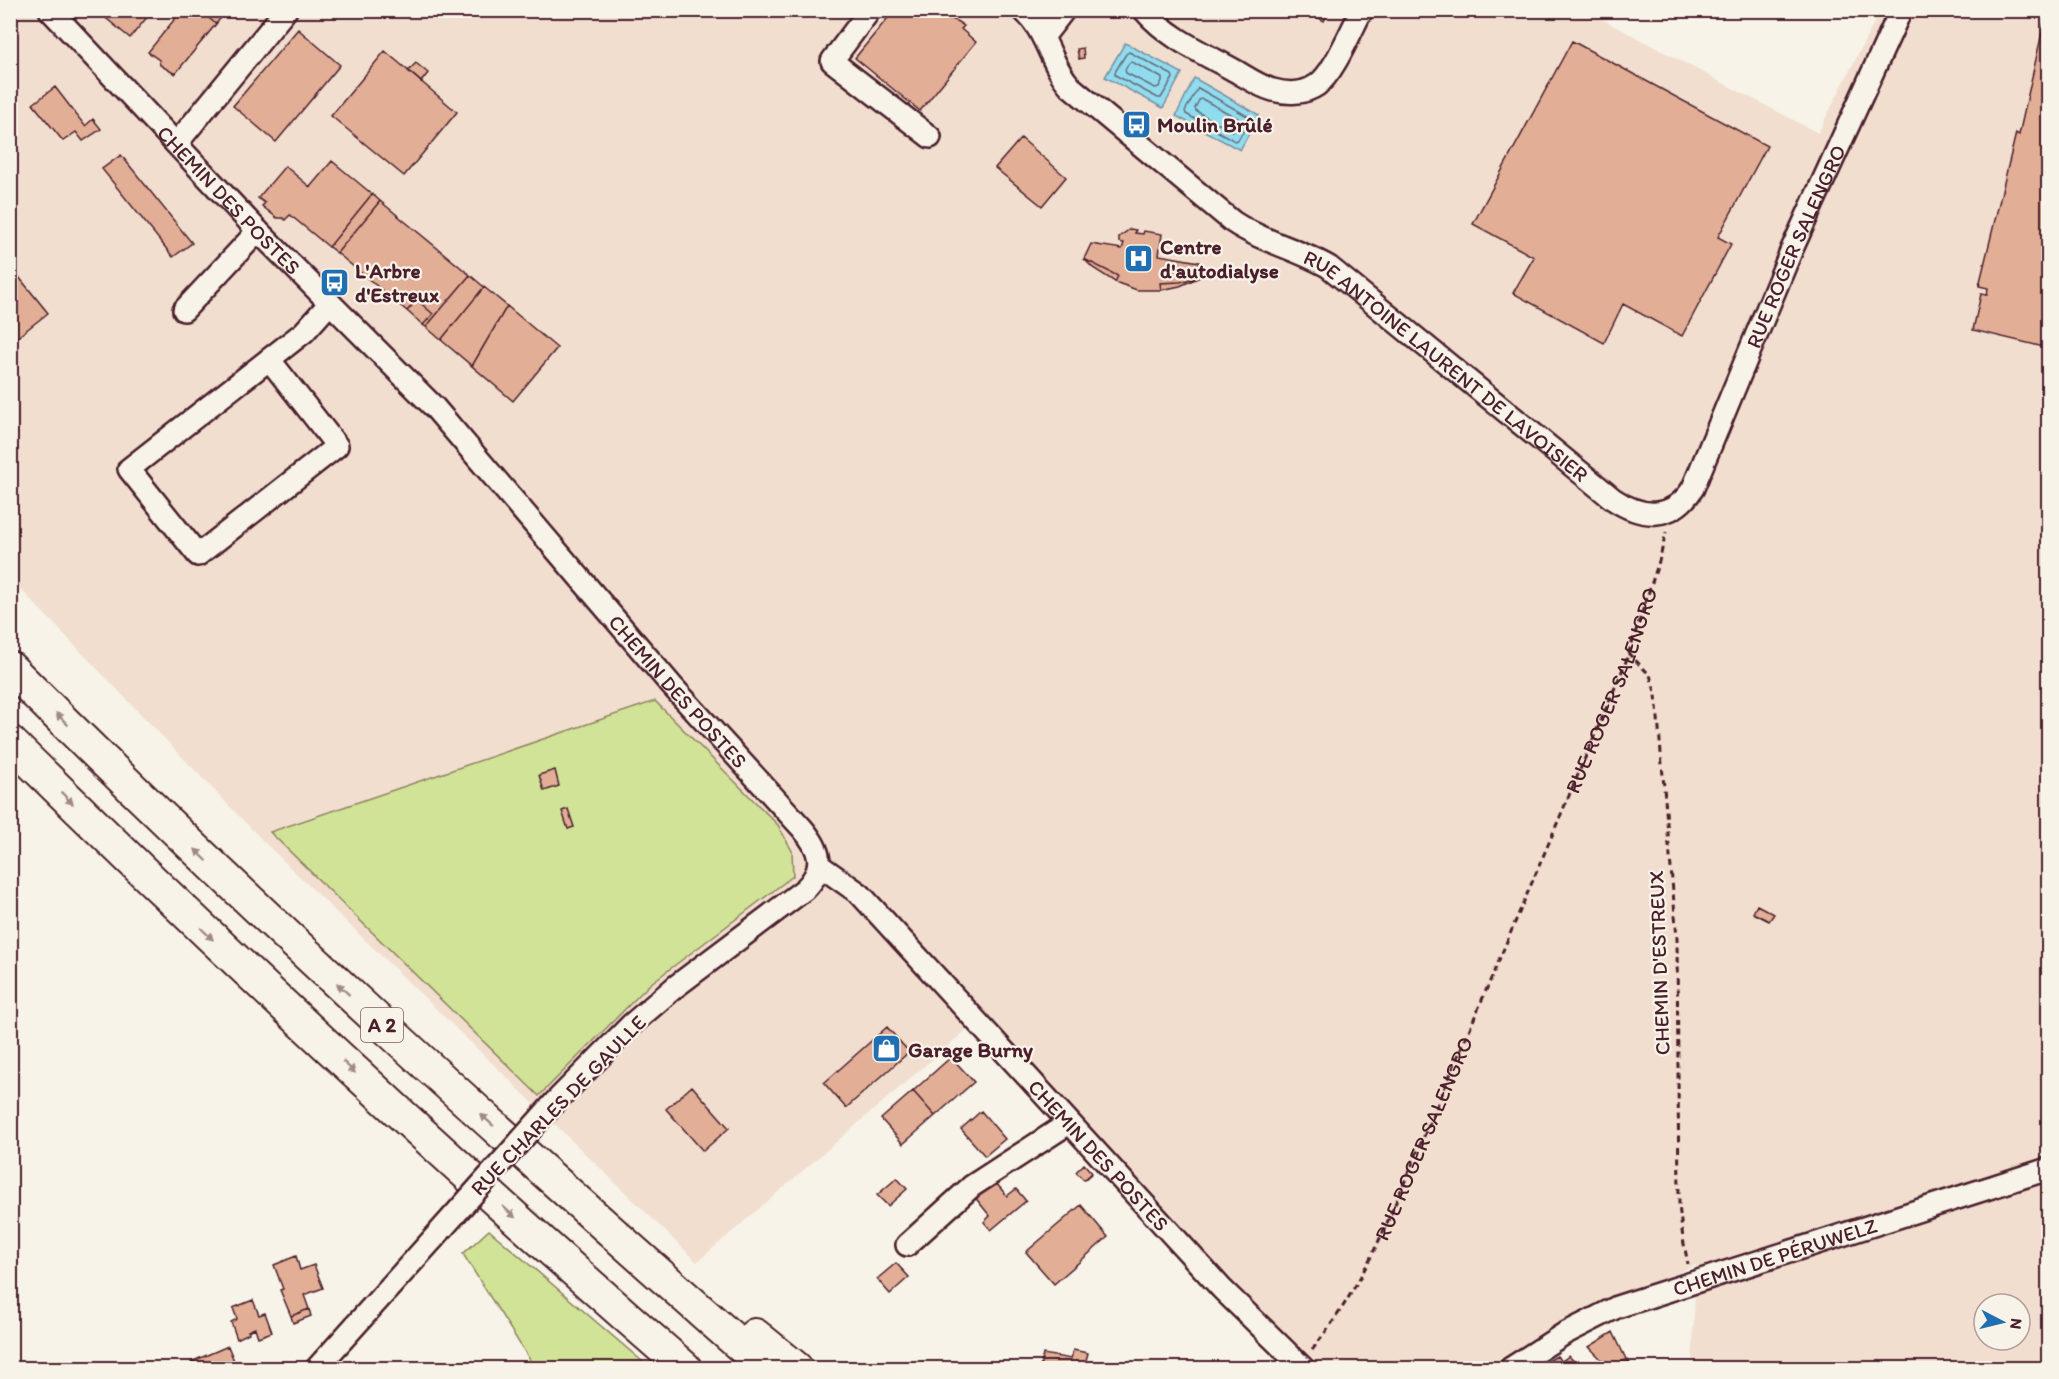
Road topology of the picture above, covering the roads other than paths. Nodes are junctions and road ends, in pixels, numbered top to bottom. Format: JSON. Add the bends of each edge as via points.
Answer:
{"nodes":[{"id":1,"x":50,"y":10,"type":"edge"},
{"id":2,"x":286,"y":10,"type":"edge"},
{"id":3,"x":870,"y":10,"type":"edge"},
{"id":4,"x":1064,"y":10,"type":"edge"},
{"id":5,"x":1144,"y":10,"type":"edge"},
{"id":6,"x":1362,"y":10,"type":"edge"},
{"id":7,"x":1901,"y":10,"type":"edge"},
{"id":8,"x":1024,"y":11,"type":"edge"},
{"id":9,"x":1043,"y":37,"type":"junction"},
{"id":10,"x":930,"y":137,"type":"dead end"},
{"id":11,"x":177,"y":143,"type":"junction"},
{"id":12,"x":258,"y":231,"type":"junction"},
{"id":13,"x":330,"y":303,"type":"junction"},
{"id":14,"x":184,"y":310,"type":"dead end"},
{"id":15,"x":269,"y":359,"type":"junction"},
{"id":16,"x":1669,"y":511,"type":"joint"},
{"id":17,"x":10,"y":668,"type":"edge"},
{"id":18,"x":10,"y":742,"type":"edge"},
{"id":19,"x":819,"y":865,"type":"junction"},
{"id":20,"x":1069,"y":1123,"type":"junction"},
{"id":21,"x":2049,"y":1168,"type":"edge"},
{"id":22,"x":554,"y":1181,"type":"junction"},
{"id":23,"x":908,"y":1245,"type":"dead end"},
{"id":24,"x":668,"y":1358,"type":"edge"},
{"id":25,"x":1302,"y":1367,"type":"edge"},
{"id":26,"x":317,"y":1368,"type":"edge"},
{"id":27,"x":685,"y":1368,"type":"edge"},
{"id":28,"x":766,"y":1368,"type":"edge"},
{"id":29,"x":796,"y":1368,"type":"edge"},
{"id":30,"x":1511,"y":1368,"type":"edge"}],
"edges":[{"from":1,"to":11,"type":"street","name":"CHEMIN DES POSTES"},
{"from":2,"to":11,"type":"street"},
{"from":3,"to":10,"type":"street","via":[[832,61]]},
{"from":4,"to":9,"type":"street"},
{"from":5,"to":6,"type":"street","via":[[1161,28],[1217,61],[1264,87],[1293,93],[1312,88],[1324,78]]},
{"from":7,"to":16,"type":"street","name":"RUE ROGER SALENGRO","via":[[1792,249],[1702,468],[1682,504]]},
{"from":8,"to":9,"type":"street","name":"RUE ANTOINE LAURENT DE LAVOISIER"},
{"from":9,"to":16,"type":"street","name":"RUE ANTOINE LAURENT DE LAVOISIER","via":[[1057,70],[1071,87],[1233,222],[1339,274],[1621,504],[1645,512]]},
{"from":11,"to":12,"type":"street","name":"CHEMIN DES POSTES"},
{"from":12,"to":13,"type":"street","name":"CHEMIN DES POSTES"},
{"from":12,"to":14,"type":"street"},
{"from":13,"to":15,"type":"street","via":[[304,332]]},
{"from":13,"to":19,"type":"street","name":"CHEMIN DES POSTES","via":[[435,408],[667,680],[802,828],[818,852]]},
{"from":15,"to":15,"type":"street","via":[[129,469],[198,555],[337,446]]},
{"from":22,"to":17,"type":"highway","number":"A 2","one_way":true,"via":[[251,902]]},
{"from":18,"to":24,"type":"highway","number":"A 2","one_way":true,"via":[[206,934]]},
{"from":19,"to":20,"type":"street","name":"CHEMIN DES POSTES","via":[[860,894]]},
{"from":19,"to":26,"type":"street","name":"RUE CHARLES DE GAULLE","bridge":true,"via":[[805,889],[632,1024],[555,1102]]},
{"from":20,"to":23,"type":"street","via":[[972,1186]]},
{"from":20,"to":25,"type":"street","name":"CHEMIN DES POSTES","via":[[1222,1289]]},
{"from":21,"to":30,"type":"street","name":"CHEMIN DE PÉRUWELZ","via":[[1606,1312]]},
{"from":22,"to":28,"type":"highway","number":"A 2"},
{"from":22,"to":29,"type":"highway","via":[[646,1244]]},
{"from":24,"to":27,"type":"highway","number":"A 2"}]}
